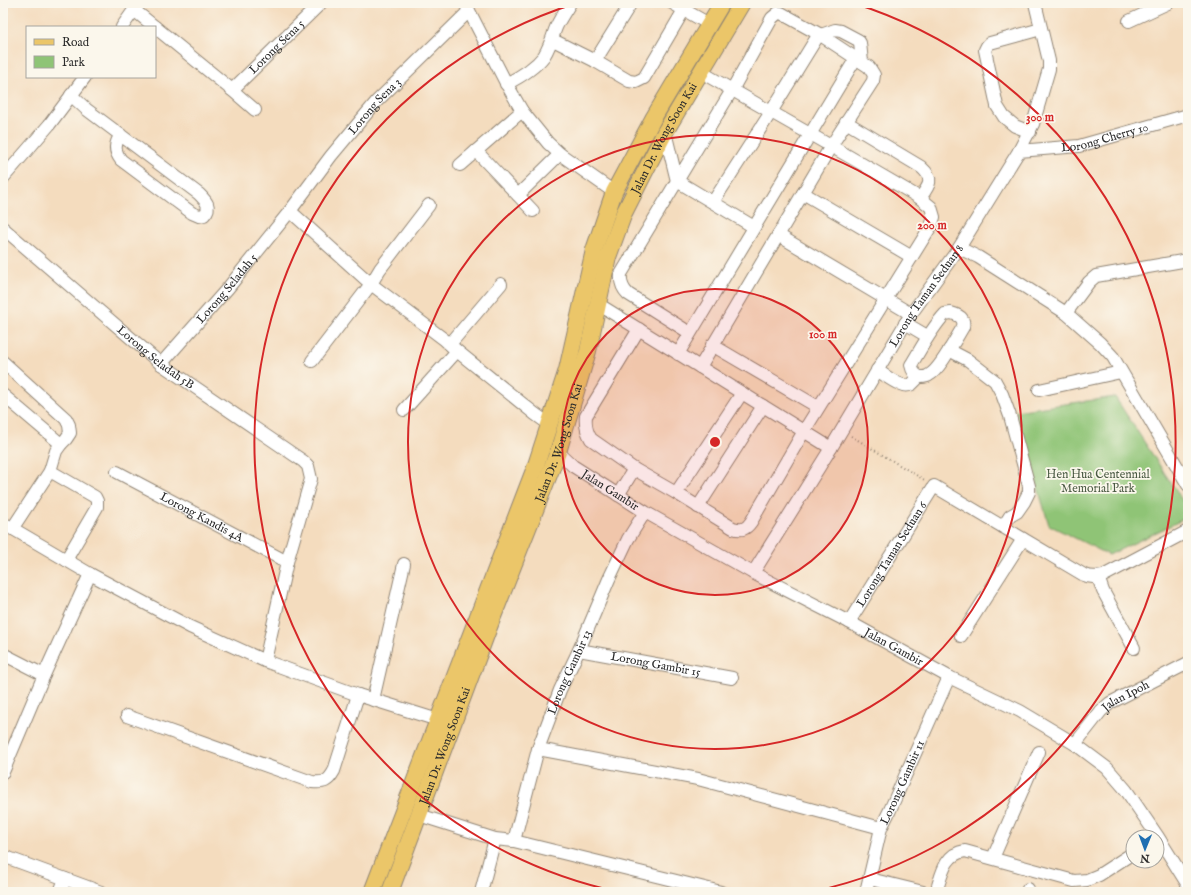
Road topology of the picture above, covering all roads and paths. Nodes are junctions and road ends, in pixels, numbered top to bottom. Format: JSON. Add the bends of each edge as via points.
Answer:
{"nodes":[{"id":1,"x":321,"y":3,"type":"edge"},
{"id":2,"x":570,"y":3,"type":"edge"},
{"id":3,"x":631,"y":3,"type":"edge"},
{"id":4,"x":672,"y":3,"type":"edge"},
{"id":5,"x":722,"y":3,"type":"edge"},
{"id":6,"x":742,"y":3,"type":"edge"},
{"id":7,"x":1035,"y":3,"type":"edge"},
{"id":8,"x":1168,"y":3,"type":"edge"},
{"id":9,"x":685,"y":6,"type":"edge"},
{"id":10,"x":137,"y":7,"type":"edge"},
{"id":11,"x":467,"y":7,"type":"edge"},
{"id":12,"x":1129,"y":21,"type":"dead end"},
{"id":13,"x":709,"y":24,"type":"junction"},
{"id":14,"x":123,"y":26,"type":"edge"},
{"id":15,"x":154,"y":26,"type":"edge"},
{"id":16,"x":156,"y":28,"type":"edge"},
{"id":17,"x":1041,"y":29,"type":"junction"},
{"id":18,"x":820,"y":35,"type":"junction"},
{"id":19,"x":553,"y":40,"type":"junction"},
{"id":20,"x":859,"y":60,"type":"junction"},
{"id":21,"x":595,"y":61,"type":"junction"},
{"id":22,"x":701,"y":72,"type":"junction"},
{"id":23,"x":84,"y":78,"type":"edge"},
{"id":24,"x":506,"y":84,"type":"junction"},
{"id":25,"x":232,"y":90,"type":"junction"},
{"id":26,"x":732,"y":90,"type":"junction"},
{"id":27,"x":71,"y":96,"type":"junction"},
{"id":28,"x":255,"y":110,"type":"dead end"},
{"id":29,"x":522,"y":111,"type":"junction"},
{"id":30,"x":771,"y":112,"type":"junction"},
{"id":31,"x":1188,"y":115,"type":"edge"},
{"id":32,"x":846,"y":122,"type":"junction"},
{"id":33,"x":665,"y":132,"type":"junction"},
{"id":34,"x":1030,"y":132,"type":"junction"},
{"id":35,"x":121,"y":135,"type":"junction"},
{"id":36,"x":810,"y":135,"type":"junction"},
{"id":37,"x":831,"y":146,"type":"junction"},
{"id":38,"x":476,"y":150,"type":"junction"},
{"id":39,"x":1020,"y":151,"type":"junction"},
{"id":40,"x":560,"y":154,"type":"junction"},
{"id":41,"x":460,"y":165,"type":"dead end"},
{"id":42,"x":3,"y":178,"type":"edge"},
{"id":43,"x":677,"y":182,"type":"junction"},
{"id":44,"x":614,"y":192,"type":"junction"},
{"id":45,"x":803,"y":193,"type":"junction"},
{"id":46,"x":518,"y":196,"type":"junction"},
{"id":47,"x":920,"y":198,"type":"junction"},
{"id":48,"x":713,"y":202,"type":"junction"},
{"id":49,"x":429,"y":205,"type":"dead end"},
{"id":50,"x":290,"y":211,"type":"junction"},
{"id":51,"x":533,"y":211,"type":"dead end"},
{"id":52,"x":754,"y":227,"type":"junction"},
{"id":53,"x":3,"y":228,"type":"edge"},
{"id":54,"x":778,"y":235,"type":"junction"},
{"id":55,"x":959,"y":248,"type":"junction"},
{"id":56,"x":912,"y":257,"type":"junction"},
{"id":57,"x":1188,"y":260,"type":"edge"},
{"id":58,"x":371,"y":284,"type":"junction"},
{"id":59,"x":501,"y":284,"type":"dead end"},
{"id":60,"x":886,"y":299,"type":"junction"},
{"id":61,"x":598,"y":304,"type":"junction"},
{"id":62,"x":1066,"y":313,"type":"junction"},
{"id":63,"x":908,"y":319,"type":"junction"},
{"id":64,"x":639,"y":329,"type":"junction"},
{"id":65,"x":690,"y":333,"type":"junction"},
{"id":66,"x":927,"y":336,"type":"junction"},
{"id":67,"x":712,"y":345,"type":"junction"},
{"id":68,"x":453,"y":348,"type":"junction"},
{"id":69,"x":949,"y":350,"type":"junction"},
{"id":70,"x":678,"y":354,"type":"junction"},
{"id":71,"x":312,"y":361,"type":"dead end"},
{"id":72,"x":3,"y":362,"type":"edge"},
{"id":73,"x":161,"y":364,"type":"junction"},
{"id":74,"x":700,"y":367,"type":"junction"},
{"id":75,"x":877,"y":370,"type":"junction"},
{"id":76,"x":1121,"y":372,"type":"junction"},
{"id":77,"x":919,"y":376,"type":"junction"},
{"id":78,"x":1039,"y":390,"type":"dead end"},
{"id":79,"x":742,"y":393,"type":"junction"},
{"id":80,"x":3,"y":395,"type":"edge"},
{"id":81,"x":763,"y":406,"type":"junction"},
{"id":82,"x":818,"y":408,"type":"junction"},
{"id":83,"x":404,"y":410,"type":"dead end"},
{"id":84,"x":549,"y":424,"type":"junction"},
{"id":85,"x":804,"y":431,"type":"junction"},
{"id":86,"x":841,"y":431,"type":"junction"},
{"id":87,"x":61,"y":444,"type":"junction"},
{"id":88,"x":830,"y":448,"type":"junction"},
{"id":89,"x":558,"y":452,"type":"junction"},
{"id":90,"x":634,"y":469,"type":"junction"},
{"id":91,"x":50,"y":470,"type":"junction"},
{"id":92,"x":117,"y":472,"type":"dead end"},
{"id":93,"x":934,"y":486,"type":"junction"},
{"id":94,"x":1188,"y":486,"type":"edge"},
{"id":95,"x":676,"y":493,"type":"junction"},
{"id":96,"x":618,"y":495,"type":"junction"},
{"id":97,"x":698,"y":507,"type":"junction"},
{"id":98,"x":641,"y":517,"type":"junction"},
{"id":99,"x":8,"y":526,"type":"edge"},
{"id":100,"x":1003,"y":527,"type":"junction"},
{"id":101,"x":1188,"y":532,"type":"edge"},
{"id":102,"x":1023,"y":539,"type":"junction"},
{"id":103,"x":66,"y":560,"type":"junction"},
{"id":104,"x":287,"y":562,"type":"junction"},
{"id":105,"x":404,"y":564,"type":"dead end"},
{"id":106,"x":753,"y":573,"type":"junction"},
{"id":107,"x":90,"y":574,"type":"junction"},
{"id":108,"x":1098,"y":577,"type":"junction"},
{"id":109,"x":849,"y":622,"type":"junction"},
{"id":110,"x":961,"y":636,"type":"dead end"},
{"id":111,"x":1134,"y":648,"type":"dead end"},
{"id":112,"x":579,"y":650,"type":"junction"},
{"id":113,"x":3,"y":654,"type":"edge"},
{"id":114,"x":265,"y":661,"type":"junction"},
{"id":115,"x":1188,"y":663,"type":"edge"},
{"id":116,"x":44,"y":675,"type":"junction"},
{"id":117,"x":949,"y":676,"type":"junction"},
{"id":118,"x":732,"y":678,"type":"dead end"},
{"id":119,"x":358,"y":695,"type":"junction"},
{"id":120,"x":373,"y":700,"type":"junction"},
{"id":121,"x":127,"y":716,"type":"dead end"},
{"id":122,"x":438,"y":720,"type":"junction"},
{"id":123,"x":1075,"y":744,"type":"junction"},
{"id":124,"x":538,"y":749,"type":"junction"},
{"id":125,"x":1039,"y":752,"type":"dead end"},
{"id":126,"x":3,"y":772,"type":"edge"},
{"id":127,"x":419,"y":815,"type":"junction"},
{"id":128,"x":881,"y":828,"type":"junction"},
{"id":129,"x":1153,"y":829,"type":"edge"},
{"id":130,"x":495,"y":839,"type":"junction"},
{"id":131,"x":514,"y":841,"type":"junction"},
{"id":132,"x":1165,"y":848,"type":"edge"},
{"id":133,"x":3,"y":856,"type":"edge"},
{"id":134,"x":993,"y":858,"type":"junction"},
{"id":135,"x":1125,"y":858,"type":"edge"},
{"id":136,"x":65,"y":879,"type":"junction"},
{"id":137,"x":870,"y":879,"type":"junction"},
{"id":138,"x":1188,"y":885,"type":"edge"},
{"id":139,"x":60,"y":892,"type":"edge"},
{"id":140,"x":101,"y":892,"type":"edge"},
{"id":141,"x":372,"y":892,"type":"edge"},
{"id":142,"x":390,"y":892,"type":"edge"},
{"id":143,"x":481,"y":892,"type":"edge"},
{"id":144,"x":721,"y":892,"type":"edge"},
{"id":145,"x":866,"y":892,"type":"edge"},
{"id":146,"x":923,"y":892,"type":"edge"},
{"id":147,"x":936,"y":892,"type":"edge"}],
"edges":[{"from":1,"to":25,"type":"street","name":"Lorong Sena 5"},
{"from":2,"to":19,"type":"street","via":[[555,30]]},
{"from":3,"to":21,"type":"street"},
{"from":4,"to":9,"type":"street"},
{"from":5,"to":13,"type":"main road","name":"Jalan Dr. Wong Soon Kai"},
{"from":6,"to":22,"type":"main road","name":"Jalan Dr. Wong Soon Kai"},
{"from":7,"to":17,"type":"street","name":"Lorong Taman Seduan 8"},
{"from":8,"to":12,"type":"street"},
{"from":9,"to":13,"type":"street"},
{"from":9,"to":21,"type":"street","via":[[644,78],[636,82],[629,81]]},
{"from":10,"to":14,"type":"street"},
{"from":10,"to":15,"type":"street"},
{"from":11,"to":24,"type":"street"},
{"from":11,"to":50,"type":"street","name":"Lorong Sena 3","via":[[377,101]]},
{"from":13,"to":44,"type":"main road","name":"Jalan Dr. Wong Soon Kai","via":[[654,117]]},
{"from":16,"to":25,"type":"street"},
{"from":17,"to":34,"type":"street","name":"Lorong Taman Seduan 8","via":[[1049,69]]},
{"from":17,"to":34,"type":"street","via":[[990,43],[985,50],[997,106],[1004,117],[1015,126]]},
{"from":18,"to":20,"type":"street"},
{"from":18,"to":20,"type":"street","via":[[835,30],[858,40]]},
{"from":18,"to":26,"type":"street","via":[[778,13],[772,18]]},
{"from":18,"to":30,"type":"street"},
{"from":19,"to":21,"type":"street"},
{"from":19,"to":24,"type":"street","via":[[533,68]]},
{"from":20,"to":32,"type":"street","via":[[872,71],[873,81]]},
{"from":20,"to":36,"type":"street"},
{"from":22,"to":26,"type":"street"},
{"from":22,"to":33,"type":"main road","name":"Jalan Dr. Wong Soon Kai"},
{"from":23,"to":27,"type":"street"},
{"from":24,"to":29,"type":"street"},
{"from":25,"to":28,"type":"street"},
{"from":26,"to":30,"type":"street"},
{"from":26,"to":43,"type":"street"},
{"from":27,"to":35,"type":"street"},
{"from":27,"to":42,"type":"street"},
{"from":29,"to":38,"type":"street"},
{"from":29,"to":40,"type":"street"},
{"from":30,"to":36,"type":"street"},
{"from":30,"to":48,"type":"street"},
{"from":31,"to":39,"type":"street","name":"Lorong Cherry 10","via":[[1079,146]]},
{"from":32,"to":37,"type":"street"},
{"from":32,"to":47,"type":"street","via":[[927,172],[930,178],[929,186]]},
{"from":33,"to":43,"type":"street"},
{"from":33,"to":61,"type":"main road","name":"Jalan Dr. Wong Soon Kai","via":[[624,213],[608,257]]},
{"from":34,"to":39,"type":"street","name":"Lorong Taman Seduan 8"},
{"from":35,"to":35,"type":"street","via":[[115,145],[121,160],[192,213],[199,216],[208,212],[209,207],[199,194]]},
{"from":36,"to":37,"type":"street"},
{"from":36,"to":52,"type":"street"},
{"from":37,"to":45,"type":"street"},
{"from":37,"to":47,"type":"street"},
{"from":38,"to":41,"type":"street"},
{"from":38,"to":46,"type":"street"},
{"from":39,"to":55,"type":"street","name":"Lorong Taman Seduan 8"},
{"from":40,"to":44,"type":"street"},
{"from":40,"to":46,"type":"street"},
{"from":43,"to":48,"type":"street"},
{"from":43,"to":65,"type":"street","via":[[621,274],[620,281],[628,294]]},
{"from":44,"to":84,"type":"main road","name":"Jalan Dr. Wong Soon Kai","via":[[594,250],[567,370]]},
{"from":45,"to":54,"type":"street"},
{"from":45,"to":56,"type":"street"},
{"from":46,"to":51,"type":"street"},
{"from":47,"to":56,"type":"street","via":[[931,207],[934,217]]},
{"from":48,"to":52,"type":"street"},
{"from":49,"to":58,"type":"street"},
{"from":50,"to":58,"type":"street"},
{"from":50,"to":73,"type":"street","name":"Lorong Seladah 5"},
{"from":52,"to":65,"type":"street"},
{"from":53,"to":73,"type":"street","name":"Lorong Seladah 5B"},
{"from":54,"to":60,"type":"street"},
{"from":54,"to":67,"type":"street"},
{"from":55,"to":62,"type":"street","via":[[978,257]]},
{"from":55,"to":63,"type":"street","name":"Lorong Taman Seduan 8"},
{"from":56,"to":60,"type":"street"},
{"from":57,"to":62,"type":"street","via":[[1096,276]]},
{"from":58,"to":68,"type":"street"},
{"from":58,"to":71,"type":"street"},
{"from":59,"to":68,"type":"street"},
{"from":60,"to":63,"type":"street"},
{"from":60,"to":82,"type":"street"},
{"from":61,"to":64,"type":"street"},
{"from":61,"to":89,"type":"main road","name":"Jalan Dr. Wong Soon Kai","via":[[588,351]]},
{"from":62,"to":76,"type":"street","via":[[1100,343]]},
{"from":63,"to":66,"type":"street"},
{"from":63,"to":75,"type":"street","name":"Lorong Taman Seduan 8"},
{"from":64,"to":70,"type":"street"},
{"from":64,"to":90,"type":"street","via":[[586,416],[585,422],[591,439]]},
{"from":65,"to":70,"type":"street"},
{"from":66,"to":69,"type":"street","via":[[945,314],[957,314],[964,323]]},
{"from":66,"to":77,"type":"street","via":[[911,365],[913,372]]},
{"from":67,"to":74,"type":"street"},
{"from":67,"to":82,"type":"street"},
{"from":68,"to":83,"type":"street"},
{"from":68,"to":84,"type":"street"},
{"from":69,"to":77,"type":"street","via":[[929,376]]},
{"from":69,"to":100,"type":"street","via":[[968,360],[995,381],[1010,416],[1029,492],[1017,512],[1010,516]]},
{"from":70,"to":74,"type":"street"},
{"from":72,"to":87,"type":"street","via":[[66,419],[70,433]]},
{"from":73,"to":104,"type":"street","name":"Lorong Seladah 5B","via":[[308,466],[311,479]]},
{"from":74,"to":79,"type":"street"},
{"from":75,"to":77,"type":"street","via":[[895,382],[906,385],[911,384]]},
{"from":75,"to":86,"type":"street","name":"Lorong Taman Seduan 8"},
{"from":76,"to":78,"type":"street"},
{"from":76,"to":94,"type":"street"},
{"from":79,"to":81,"type":"street"},
{"from":79,"to":95,"type":"street"},
{"from":80,"to":87,"type":"street"},
{"from":81,"to":85,"type":"street"},
{"from":81,"to":97,"type":"street"},
{"from":82,"to":85,"type":"street"},
{"from":84,"to":122,"type":"main road","name":"Jalan Dr. Wong Soon Kai","via":[[536,465]]},
{"from":85,"to":88,"type":"street"},
{"from":85,"to":97,"type":"street","via":[[747,528],[733,528]]},
{"from":86,"to":88,"type":"street","name":"Lorong Taman Seduan 8"},
{"from":86,"to":93,"type":"path"},
{"from":87,"to":91,"type":"street"},
{"from":88,"to":106,"type":"street","name":"Lorong Taman Seduan 8"},
{"from":89,"to":96,"type":"street","name":"Jalan Gambir","via":[[573,466]]},
{"from":89,"to":127,"type":"main road","name":"Jalan Dr. Wong Soon Kai"},
{"from":90,"to":95,"type":"street"},
{"from":90,"to":96,"type":"street"},
{"from":91,"to":99,"type":"street"},
{"from":91,"to":103,"type":"street","via":[[95,497],[97,501]]},
{"from":92,"to":104,"type":"street","name":"Lorong Kandis 4A"},
{"from":93,"to":100,"type":"street"},
{"from":93,"to":109,"type":"street","name":"Lorong Taman Seduan 6"},
{"from":95,"to":97,"type":"street"},
{"from":96,"to":98,"type":"street","name":"Jalan Gambir"},
{"from":98,"to":106,"type":"street","name":"Jalan Gambir"},
{"from":98,"to":112,"type":"street","name":"Lorong Gambir 13","via":[[628,539]]},
{"from":99,"to":103,"type":"street"},
{"from":100,"to":102,"type":"street"},
{"from":101,"to":108,"type":"street"},
{"from":102,"to":108,"type":"street","via":[[1089,578]]},
{"from":102,"to":110,"type":"street"},
{"from":103,"to":107,"type":"street"},
{"from":104,"to":114,"type":"street"},
{"from":105,"to":120,"type":"street"},
{"from":106,"to":109,"type":"street","name":"Jalan Gambir"},
{"from":107,"to":114,"type":"street","via":[[190,627]]},
{"from":107,"to":116,"type":"street"},
{"from":108,"to":111,"type":"street","via":[[1102,591]]},
{"from":109,"to":117,"type":"street","name":"Jalan Gambir"},
{"from":112,"to":118,"type":"street","name":"Lorong Gambir 15"},
{"from":112,"to":124,"type":"street","name":"Lorong Gambir 13","via":[[560,690]]},
{"from":113,"to":116,"type":"street"},
{"from":114,"to":119,"type":"street"},
{"from":115,"to":123,"type":"street","name":"Jalan Ipoh","via":[[1110,703]]},
{"from":116,"to":126,"type":"street"},
{"from":117,"to":123,"type":"street","name":"Jalan Gambir","via":[[1020,711]]},
{"from":117,"to":128,"type":"street","name":"Lorong Gambir 11"},
{"from":119,"to":120,"type":"street"},
{"from":119,"to":121,"type":"street","via":[[334,771],[324,782],[312,782]]},
{"from":120,"to":122,"type":"street"},
{"from":122,"to":141,"type":"main road","name":"Jalan Dr. Wong Soon Kai"},
{"from":123,"to":129,"type":"street","name":"Jalan Gambir","via":[[1107,768],[1126,790]]},
{"from":124,"to":128,"type":"street","via":[[698,779]]},
{"from":124,"to":131,"type":"street","name":"Lorong Gambir 13"},
{"from":125,"to":134,"type":"street"},
{"from":127,"to":130,"type":"street"},
{"from":127,"to":142,"type":"main road","name":"Jalan Dr. Wong Soon Kai"},
{"from":128,"to":137,"type":"street","name":"Lorong Gambir 11"},
{"from":130,"to":131,"type":"street"},
{"from":130,"to":143,"type":"street"},
{"from":131,"to":144,"type":"street"},
{"from":132,"to":138,"type":"street","name":"Jalan Gambir"},
{"from":133,"to":136,"type":"street"},
{"from":134,"to":135,"type":"street","via":[[1074,881],[1087,880]]},
{"from":134,"to":147,"type":"street","via":[[965,850],[953,855],[947,861]]},
{"from":136,"to":139,"type":"street"},
{"from":136,"to":140,"type":"street"},
{"from":137,"to":145,"type":"street","name":"Lorong Gambir 11"},
{"from":137,"to":146,"type":"street"}]}
